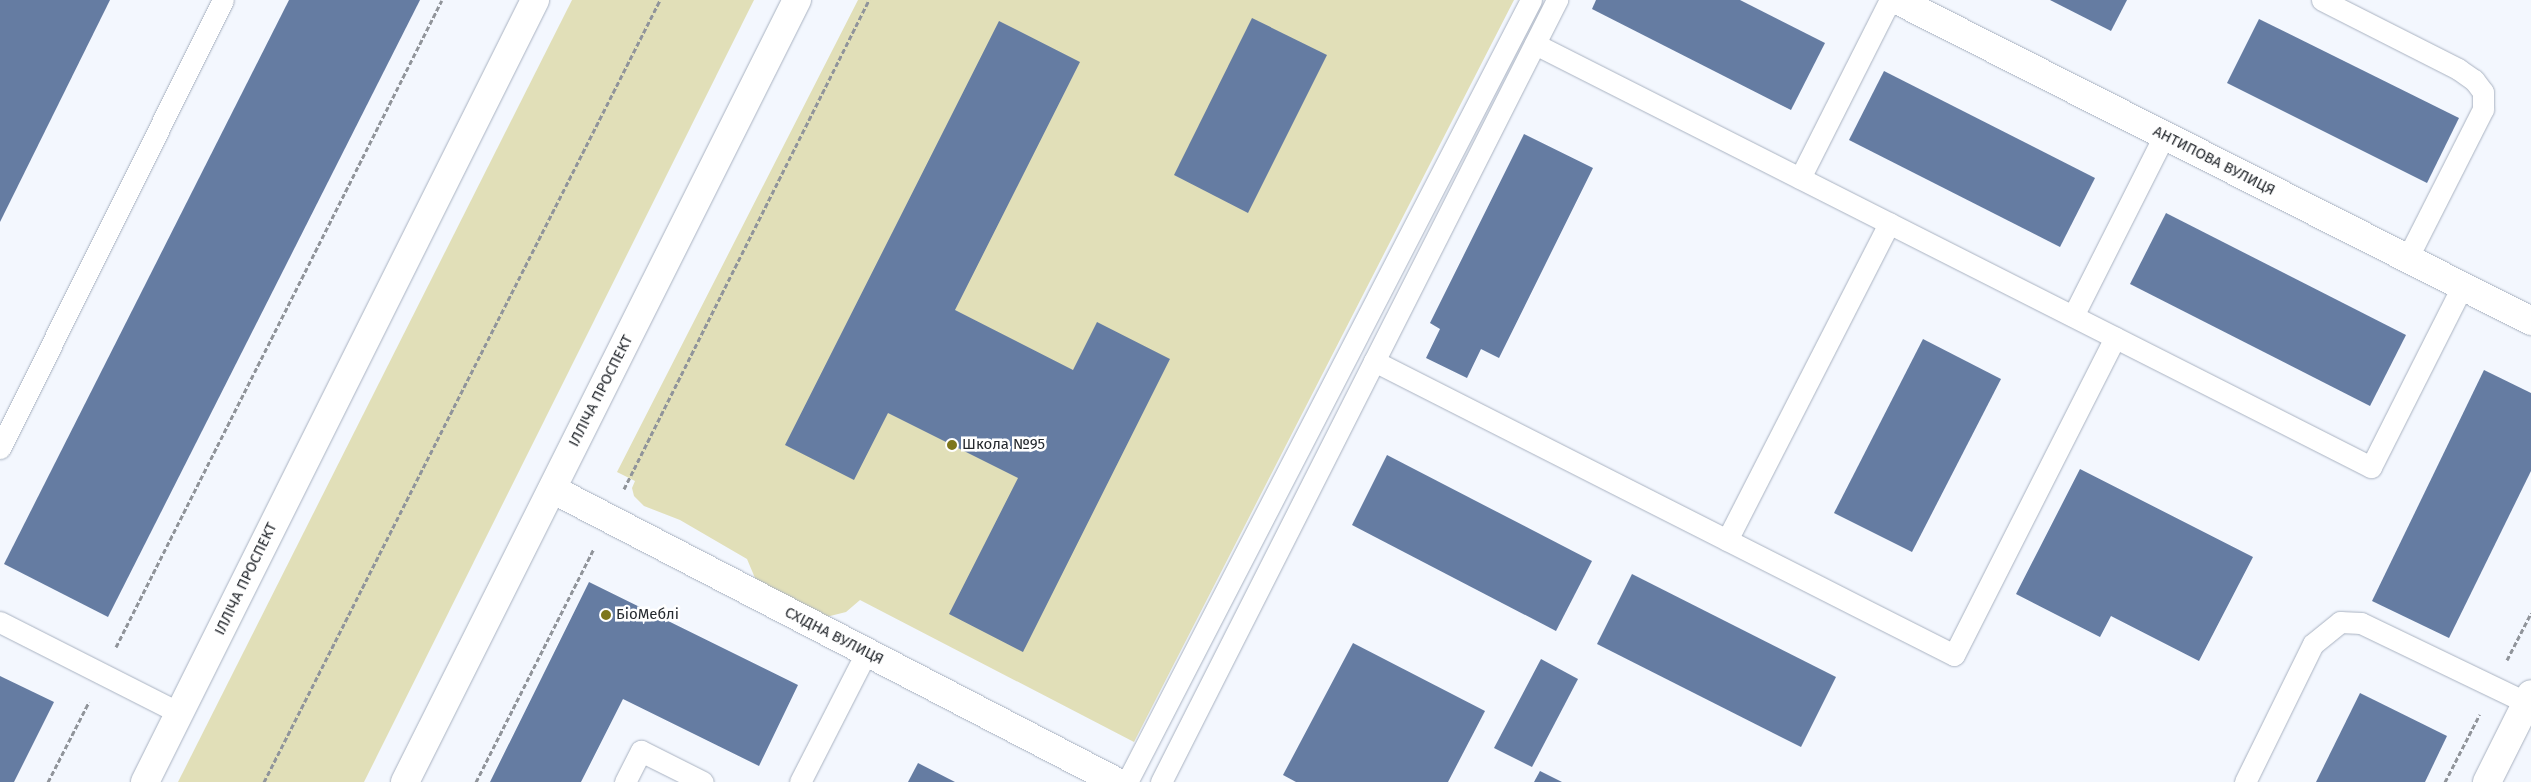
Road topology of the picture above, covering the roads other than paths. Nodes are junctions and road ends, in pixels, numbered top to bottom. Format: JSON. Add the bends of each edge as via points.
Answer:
{"nodes":[{"id":1,"x":223,"y":0,"type":"edge"},
{"id":2,"x":535,"y":0,"type":"edge"},
{"id":3,"x":797,"y":0,"type":"edge"},
{"id":4,"x":1531,"y":0,"type":"edge"},
{"id":5,"x":1557,"y":0,"type":"edge"},
{"id":6,"x":1890,"y":0,"type":"edge"},
{"id":7,"x":1897,"y":0,"type":"edge"},
{"id":8,"x":2322,"y":0,"type":"edge"},
{"id":9,"x":1535,"y":44,"type":"junction"},
{"id":10,"x":2164,"y":136,"type":"junction"},
{"id":11,"x":1800,"y":178,"type":"junction"},
{"id":12,"x":1889,"y":222,"type":"junction"},
{"id":13,"x":2407,"y":259,"type":"junction"},
{"id":14,"x":2462,"y":286,"type":"junction"},
{"id":15,"x":2073,"y":316,"type":"junction"},
{"id":16,"x":2531,"y":322,"type":"edge"},
{"id":17,"x":2115,"y":337,"type":"junction"},
{"id":18,"x":1374,"y":361,"type":"junction"},
{"id":19,"x":0,"y":448,"type":"edge"},
{"id":20,"x":552,"y":489,"type":"junction"},
{"id":21,"x":1727,"y":540,"type":"junction"},
{"id":22,"x":0,"y":622,"type":"edge"},
{"id":23,"x":866,"y":653,"type":"junction"},
{"id":24,"x":2529,"y":698,"type":"edge"},
{"id":25,"x":179,"y":713,"type":"junction"},
{"id":26,"x":145,"y":782,"type":"edge"},
{"id":27,"x":405,"y":782,"type":"edge"},
{"id":28,"x":625,"y":782,"type":"edge"},
{"id":29,"x":703,"y":782,"type":"edge"},
{"id":30,"x":800,"y":782,"type":"edge"},
{"id":31,"x":1117,"y":782,"type":"edge"},
{"id":32,"x":1127,"y":782,"type":"edge"},
{"id":33,"x":1160,"y":782,"type":"edge"},
{"id":34,"x":2245,"y":782,"type":"edge"},
{"id":35,"x":2487,"y":782,"type":"edge"}],
"edges":[{"from":1,"to":19,"type":"lane"},
{"from":2,"to":25,"type":"main road","name":"ІЛЛІЧА ПРОСПЕКТ"},
{"from":3,"to":20,"type":"main road","name":"ІЛЛІЧА ПРОСПЕКТ"},
{"from":4,"to":32,"type":"lane"},
{"from":5,"to":9,"type":"lane"},
{"from":6,"to":11,"type":"lane"},
{"from":7,"to":10,"type":"main road","name":"АНТИПОВА ВУЛИЦЯ"},
{"from":8,"to":13,"type":"lane","via":[[2458,69],[2474,80],[2483,92],[2483,109]]},
{"from":9,"to":11,"type":"lane"},
{"from":9,"to":18,"type":"lane"},
{"from":10,"to":13,"type":"main road","name":"АНТИПОВА ВУЛИЦЯ"},
{"from":10,"to":15,"type":"lane"},
{"from":11,"to":12,"type":"lane"},
{"from":12,"to":15,"type":"lane"},
{"from":12,"to":21,"type":"lane"},
{"from":13,"to":14,"type":"main road","name":"АНТИПОВА ВУЛИЦЯ"},
{"from":14,"to":16,"type":"main road","name":"АНТИПОВА ВУЛИЦЯ"},
{"from":14,"to":17,"type":"lane","via":[[2371,467]]},
{"from":15,"to":17,"type":"lane"},
{"from":17,"to":21,"type":"lane","via":[[1954,655]]},
{"from":18,"to":21,"type":"lane"},
{"from":18,"to":33,"type":"lane"},
{"from":20,"to":23,"type":"main road","name":"СХІДНА ВУЛИЦЯ"},
{"from":20,"to":27,"type":"main road","name":"ІЛЛІЧА ПРОСПЕКТ"},
{"from":22,"to":25,"type":"lane"},
{"from":23,"to":30,"type":"lane"},
{"from":23,"to":31,"type":"main road","name":"СХІДНА ВУЛИЦЯ"},
{"from":24,"to":34,"type":"lane","via":[[2361,623],[2340,622],[2313,644]]},
{"from":24,"to":35,"type":"main road"},
{"from":25,"to":26,"type":"main road","name":"ІЛЛІЧА ПРОСПЕКТ"},
{"from":28,"to":29,"type":"lane","via":[[641,750]]}]}
